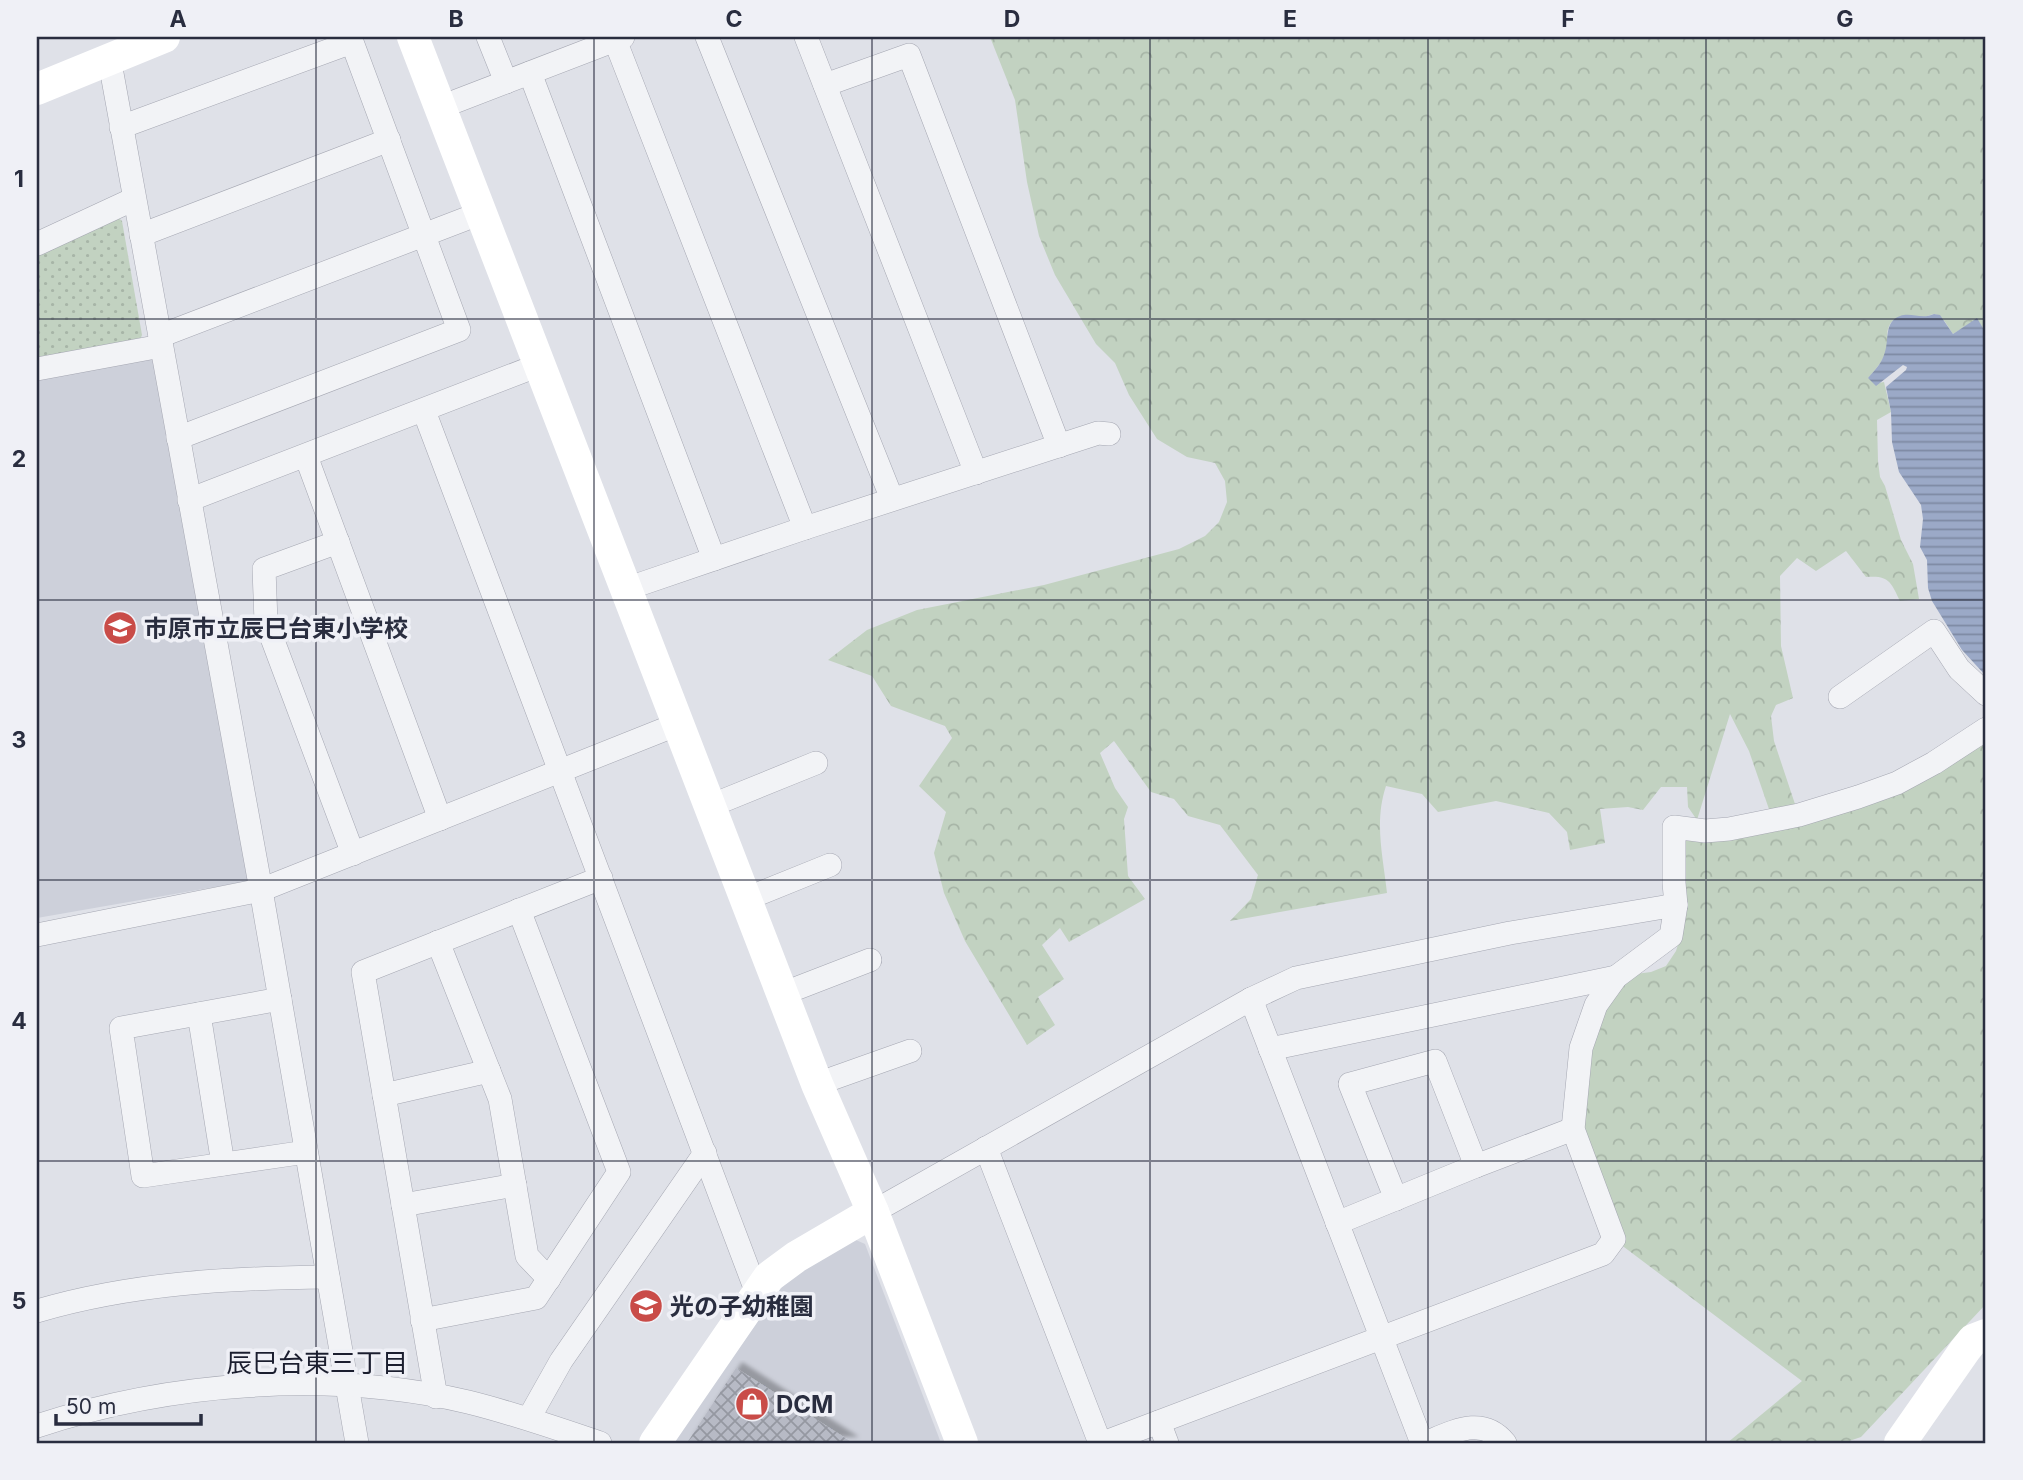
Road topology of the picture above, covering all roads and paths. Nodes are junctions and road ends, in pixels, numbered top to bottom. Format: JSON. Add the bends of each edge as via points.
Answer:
{"nodes":[{"id":1,"x":164,"y":37,"type":"edge"},
{"id":2,"x":413,"y":37,"type":"edge"},
{"id":3,"x":488,"y":37,"type":"edge"},
{"id":4,"x":707,"y":37,"type":"edge"},
{"id":5,"x":806,"y":37,"type":"edge"},
{"id":6,"x":619,"y":38,"type":"edge"},
{"id":7,"x":108,"y":57,"type":"junction"},
{"id":8,"x":530,"y":73,"type":"junction"},
{"id":9,"x":506,"y":82,"type":"junction"},
{"id":10,"x":825,"y":85,"type":"junction"},
{"id":11,"x":37,"y":89,"type":"edge"},
{"id":12,"x":441,"y":107,"type":"junction"},
{"id":13,"x":121,"y":127,"type":"junction"},
{"id":14,"x":389,"y":140,"type":"junction"},
{"id":15,"x":134,"y":199,"type":"junction"},
{"id":16,"x":481,"y":213,"type":"junction"},
{"id":17,"x":141,"y":235,"type":"junction"},
{"id":18,"x":424,"y":236,"type":"junction"},
{"id":19,"x":37,"y":244,"type":"edge"},
{"id":20,"x":160,"y":341,"type":"junction"},
{"id":21,"x":539,"y":365,"type":"junction"},
{"id":22,"x":37,"y":369,"type":"edge"},
{"id":23,"x":424,"y":411,"type":"junction"},
{"id":24,"x":1109,"y":434,"type":"dead end"},
{"id":25,"x":178,"y":438,"type":"junction"},
{"id":26,"x":1059,"y":446,"type":"junction"},
{"id":27,"x":306,"y":456,"type":"junction"},
{"id":28,"x":976,"y":473,"type":"junction"},
{"id":29,"x":892,"y":499,"type":"junction"},
{"id":30,"x":189,"y":500,"type":"junction"},
{"id":31,"x":805,"y":527,"type":"junction"},
{"id":32,"x":338,"y":542,"type":"junction"},
{"id":33,"x":714,"y":559,"type":"junction"},
{"id":34,"x":626,"y":589,"type":"junction"},
{"id":35,"x":1986,"y":694,"type":"edge"},
{"id":36,"x":1840,"y":697,"type":"dead end"},
{"id":37,"x":678,"y":724,"type":"junction"},
{"id":38,"x":1986,"y":729,"type":"edge"},
{"id":39,"x":816,"y":763,"type":"dead end"},
{"id":40,"x":560,"y":771,"type":"junction"},
{"id":41,"x":710,"y":806,"type":"junction"},
{"id":42,"x":440,"y":819,"type":"junction"},
{"id":43,"x":353,"y":854,"type":"junction"},
{"id":44,"x":830,"y":865,"type":"dead end"},
{"id":45,"x":601,"y":878,"type":"junction"},
{"id":46,"x":261,"y":890,"type":"junction"},
{"id":47,"x":746,"y":900,"type":"junction"},
{"id":48,"x":1676,"y":905,"type":"junction"},
{"id":49,"x":519,"y":910,"type":"junction"},
{"id":50,"x":37,"y":935,"type":"edge"},
{"id":51,"x":438,"y":942,"type":"junction"},
{"id":52,"x":870,"y":960,"type":"dead end"},
{"id":53,"x":1616,"y":976,"type":"junction"},
{"id":54,"x":782,"y":994,"type":"junction"},
{"id":55,"x":280,"y":999,"type":"junction"},
{"id":56,"x":1251,"y":999,"type":"junction"},
{"id":57,"x":199,"y":1014,"type":"junction"},
{"id":58,"x":1270,"y":1049,"type":"junction"},
{"id":59,"x":909,"y":1051,"type":"dead end"},
{"id":60,"x":489,"y":1071,"type":"junction"},
{"id":61,"x":817,"y":1084,"type":"junction"},
{"id":62,"x":384,"y":1095,"type":"junction"},
{"id":63,"x":1573,"y":1129,"type":"junction"},
{"id":64,"x":986,"y":1148,"type":"junction"},
{"id":65,"x":306,"y":1152,"type":"junction"},
{"id":66,"x":705,"y":1153,"type":"junction"},
{"id":67,"x":223,"y":1164,"type":"junction"},
{"id":68,"x":1476,"y":1166,"type":"junction"},
{"id":69,"x":515,"y":1185,"type":"junction"},
{"id":70,"x":1396,"y":1199,"type":"junction"},
{"id":71,"x":403,"y":1205,"type":"junction"},
{"id":72,"x":873,"y":1212,"type":"junction"},
{"id":73,"x":1337,"y":1223,"type":"junction"},
{"id":74,"x":328,"y":1277,"type":"junction"},
{"id":75,"x":549,"y":1279,"type":"junction"},
{"id":76,"x":757,"y":1293,"type":"junction"},
{"id":77,"x":37,"y":1311,"type":"edge"},
{"id":78,"x":422,"y":1320,"type":"junction"},
{"id":79,"x":1986,"y":1330,"type":"edge"},
{"id":80,"x":1381,"y":1339,"type":"junction"},
{"id":81,"x":347,"y":1386,"type":"junction"},
{"id":82,"x":436,"y":1397,"type":"junction"},
{"id":83,"x":529,"y":1418,"type":"junction"},
{"id":84,"x":37,"y":1426,"type":"edge"},
{"id":85,"x":1163,"y":1433,"type":"edge"},
{"id":86,"x":357,"y":1443,"type":"edge"},
{"id":87,"x":600,"y":1443,"type":"edge"},
{"id":88,"x":655,"y":1443,"type":"edge"},
{"id":89,"x":962,"y":1443,"type":"edge"},
{"id":90,"x":1102,"y":1443,"type":"edge"},
{"id":91,"x":1424,"y":1443,"type":"edge"},
{"id":92,"x":1505,"y":1443,"type":"edge"},
{"id":93,"x":1900,"y":1443,"type":"edge"}],
"edges":[{"from":1,"to":7,"type":"street"},
{"from":2,"to":12,"type":"street"},
{"from":3,"to":9,"type":"street"},
{"from":4,"to":29,"type":"street"},
{"from":5,"to":10,"type":"street"},
{"from":6,"to":8,"type":"street"},
{"from":6,"to":31,"type":"street"},
{"from":7,"to":11,"type":"street"},
{"from":7,"to":13,"type":"street"},
{"from":8,"to":9,"type":"street"},
{"from":8,"to":33,"type":"street"},
{"from":9,"to":12,"type":"street"},
{"from":10,"to":26,"type":"street","via":[[909,55]]},
{"from":10,"to":28,"type":"street"},
{"from":12,"to":16,"type":"street"},
{"from":13,"to":14,"type":"street","via":[[352,42]]},
{"from":13,"to":15,"type":"street"},
{"from":14,"to":17,"type":"street"},
{"from":14,"to":18,"type":"street"},
{"from":15,"to":17,"type":"street"},
{"from":15,"to":19,"type":"street"},
{"from":16,"to":18,"type":"street"},
{"from":16,"to":21,"type":"street"},
{"from":17,"to":20,"type":"street"},
{"from":18,"to":20,"type":"street"},
{"from":18,"to":25,"type":"street","via":[[459,330]]},
{"from":20,"to":22,"type":"street"},
{"from":20,"to":25,"type":"street"},
{"from":21,"to":23,"type":"street"},
{"from":21,"to":34,"type":"street"},
{"from":23,"to":27,"type":"street"},
{"from":23,"to":40,"type":"street"},
{"from":24,"to":26,"type":"street","via":[[1098,433]]},
{"from":25,"to":30,"type":"street"},
{"from":26,"to":28,"type":"street"},
{"from":27,"to":30,"type":"street"},
{"from":27,"to":32,"type":"street"},
{"from":28,"to":29,"type":"street"},
{"from":29,"to":31,"type":"street"},
{"from":30,"to":46,"type":"street"},
{"from":31,"to":33,"type":"street"},
{"from":32,"to":42,"type":"street"},
{"from":32,"to":43,"type":"street","via":[[264,569],[266,622]]},
{"from":33,"to":34,"type":"street"},
{"from":34,"to":37,"type":"street"},
{"from":35,"to":36,"type":"street","via":[[1959,669],[1934,631]]},
{"from":37,"to":40,"type":"street"},
{"from":37,"to":41,"type":"street"},
{"from":38,"to":48,"type":"street","via":[[1897,783],[1800,816],[1729,829],[1674,827]]},
{"from":39,"to":41,"type":"street"},
{"from":40,"to":42,"type":"street"},
{"from":40,"to":45,"type":"street"},
{"from":41,"to":47,"type":"street"},
{"from":42,"to":43,"type":"street"},
{"from":43,"to":46,"type":"street"},
{"from":44,"to":47,"type":"street"},
{"from":45,"to":49,"type":"street"},
{"from":45,"to":66,"type":"street"},
{"from":46,"to":50,"type":"street"},
{"from":46,"to":55,"type":"street"},
{"from":47,"to":54,"type":"street"},
{"from":48,"to":53,"type":"street","via":[[1671,936]]},
{"from":48,"to":56,"type":"street","via":[[1510,933],[1296,978]]},
{"from":49,"to":51,"type":"street"},
{"from":49,"to":75,"type":"street","via":[[619,1172]]},
{"from":51,"to":60,"type":"street"},
{"from":51,"to":62,"type":"street","via":[[363,972]]},
{"from":52,"to":54,"type":"street"},
{"from":53,"to":58,"type":"street"},
{"from":53,"to":63,"type":"street","via":[[1596,1005],[1581,1048]]},
{"from":54,"to":61,"type":"street"},
{"from":55,"to":57,"type":"street"},
{"from":55,"to":65,"type":"street"},
{"from":56,"to":58,"type":"street"},
{"from":56,"to":64,"type":"street"},
{"from":57,"to":67,"type":"street"},
{"from":57,"to":67,"type":"street","via":[[121,1028],[143,1176]]},
{"from":58,"to":73,"type":"street"},
{"from":59,"to":61,"type":"street"},
{"from":60,"to":62,"type":"street"},
{"from":60,"to":69,"type":"street","via":[[500,1099]]},
{"from":61,"to":72,"type":"street"},
{"from":62,"to":71,"type":"street"},
{"from":63,"to":68,"type":"street"},
{"from":63,"to":80,"type":"street","via":[[1614,1239],[1603,1254]]},
{"from":64,"to":72,"type":"street"},
{"from":64,"to":90,"type":"street"},
{"from":65,"to":67,"type":"street"},
{"from":65,"to":74,"type":"street"},
{"from":66,"to":76,"type":"street"},
{"from":66,"to":83,"type":"street","via":[[561,1361]]},
{"from":68,"to":70,"type":"street"},
{"from":68,"to":70,"type":"street","via":[[1435,1060],[1350,1084]]},
{"from":69,"to":71,"type":"street"},
{"from":69,"to":75,"type":"street","via":[[527,1256]]},
{"from":70,"to":73,"type":"street"},
{"from":71,"to":78,"type":"street"},
{"from":72,"to":76,"type":"street","via":[[781,1267]]},
{"from":72,"to":89,"type":"street"},
{"from":73,"to":80,"type":"street"},
{"from":74,"to":77,"type":"street","via":[[167,1284]]},
{"from":74,"to":81,"type":"street"},
{"from":75,"to":78,"type":"street","via":[[536,1298]]},
{"from":76,"to":88,"type":"street"},
{"from":78,"to":82,"type":"street"},
{"from":79,"to":93,"type":"street","via":[[1965,1350]]},
{"from":80,"to":85,"type":"street"},
{"from":80,"to":91,"type":"street"},
{"from":81,"to":82,"type":"street"},
{"from":81,"to":84,"type":"street","via":[[230,1387],[174,1394]]},
{"from":81,"to":86,"type":"street"},
{"from":82,"to":83,"type":"street"},
{"from":83,"to":87,"type":"street"},
{"from":85,"to":90,"type":"street"},
{"from":91,"to":92,"type":"street","via":[[1480,1426]]}]}
